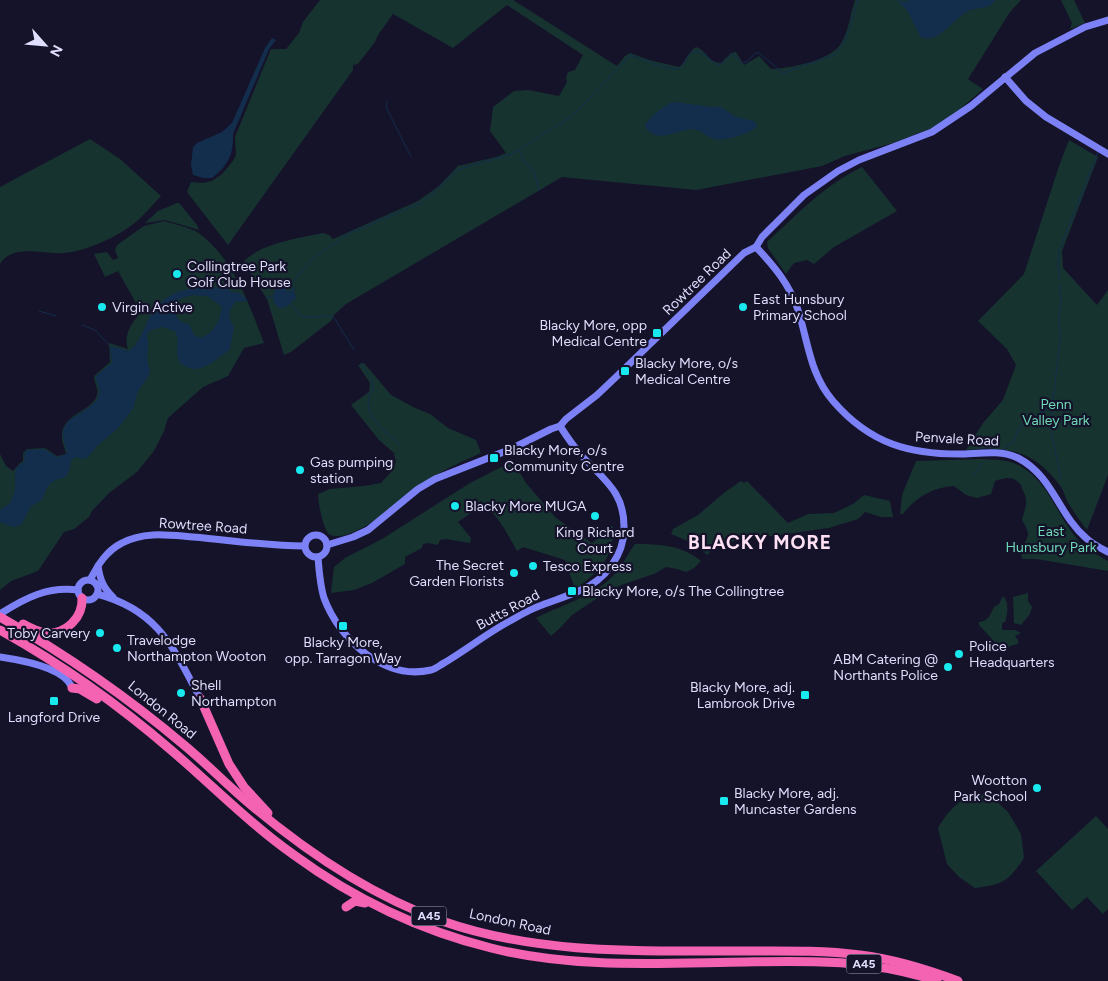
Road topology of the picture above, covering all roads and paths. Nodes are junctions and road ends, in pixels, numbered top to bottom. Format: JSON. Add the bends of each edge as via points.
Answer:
{"nodes":[{"id":1,"x":1108,"y":20,"type":"edge"},
{"id":2,"x":1005,"y":77,"type":"junction"},
{"id":3,"x":1108,"y":154,"type":"edge"},
{"id":4,"x":756,"y":247,"type":"junction"},
{"id":5,"x":560,"y":426,"type":"junction"},
{"id":6,"x":327,"y":545,"type":"junction"},
{"id":7,"x":304,"y":546,"type":"junction"},
{"id":8,"x":1108,"y":552,"type":"edge"},
{"id":9,"x":318,"y":557,"type":"junction"},
{"id":10,"x":98,"y":565,"type":"junction"},
{"id":11,"x":90,"y":580,"type":"junction"},
{"id":12,"x":80,"y":594,"type":"junction"},
{"id":13,"x":97,"y":594,"type":"junction"},
{"id":14,"x":115,"y":599,"type":"junction"},
{"id":15,"x":0,"y":615,"type":"edge"},
{"id":16,"x":0,"y":630,"type":"edge"},
{"id":17,"x":0,"y":657,"type":"edge"},
{"id":18,"x":72,"y":688,"type":"joint"},
{"id":19,"x":200,"y":698,"type":"joint"},
{"id":20,"x":201,"y":777,"type":"junction"},
{"id":21,"x":296,"y":840,"type":"junction"},
{"id":22,"x":336,"y":884,"type":"junction"},
{"id":23,"x":372,"y":905,"type":"junction"},
{"id":24,"x":790,"y":961,"type":"junction"},
{"id":25,"x":919,"y":981,"type":"edge"},
{"id":26,"x":937,"y":981,"type":"edge"},
{"id":27,"x":958,"y":981,"type":"edge"}],
"edges":[{"from":1,"to":2,"type":"street","name":"Rowtree Road","via":[[1050,44]]},
{"from":2,"to":3,"type":"street","via":[[1026,101],[1046,117]]},
{"from":2,"to":4,"type":"street","name":"Rowtree Road","via":[[958,116],[932,132],[859,160],[818,184],[762,236]]},
{"from":4,"to":5,"type":"street","name":"Rowtree Road","via":[[744,253],[597,395]]},
{"from":4,"to":8,"type":"street","name":"Penvale Road","via":[[781,275],[797,308],[819,380],[847,417],[884,442],[914,451],[1004,454],[1018,458],[1043,478],[1085,538]]},
{"from":5,"to":6,"type":"street","name":"Rowtree Road","via":[[435,479],[368,530]]},
{"from":5,"to":9,"type":"street","name":"Butts Road","via":[[616,493],[624,516],[622,542],[612,565],[581,590],[521,615],[432,670],[407,670],[385,665],[373,658],[340,628],[324,599]]},
{"from":6,"to":7,"type":"street","via":[[323,537],[316,534],[308,537]]},
{"from":6,"to":9,"type":"street"},
{"from":7,"to":9,"type":"street","via":[[308,554]]},
{"from":7,"to":10,"type":"street","name":"Rowtree Road","via":[[147,535],[116,546]]},
{"from":10,"to":11,"type":"street","name":"Rowtree Road"},
{"from":10,"to":14,"type":"street","via":[[100,581]]},
{"from":11,"to":12,"type":"street","via":[[82,582]]},
{"from":11,"to":13,"type":"street","via":[[96,585]]},
{"from":12,"to":13,"type":"street","via":[[89,600]]},
{"from":12,"to":15,"type":"street","via":[[51,590],[32,595]]},
{"from":12,"to":15,"type":"highway","via":[[82,606],[78,618],[66,628],[52,632],[36,631]]},
{"from":13,"to":14,"type":"street"},
{"from":14,"to":19,"type":"street","via":[[143,615],[165,636]]},
{"from":15,"to":21,"type":"highway","name":"London Road","number":"A45","via":[[72,659],[121,694]]},
{"from":16,"to":20,"type":"highway","name":"London Road","number":"A45","via":[[40,653],[122,710]]},
{"from":17,"to":18,"type":"street","via":[[43,666],[65,678]]},
{"from":18,"to":20,"type":"highway","via":[[96,698]]},
{"from":19,"to":21,"type":"highway","via":[[226,757],[241,782]]},
{"from":20,"to":22,"type":"highway","name":"London Road","number":"A45","via":[[292,854]]},
{"from":21,"to":27,"type":"highway","name":"London Road","number":"A45","via":[[337,869],[392,900],[443,921],[495,936],[542,945],[603,950],[785,951],[861,955],[891,960]]},
{"from":22,"to":23,"type":"highway","name":"London Road","number":"A45"},
{"from":22,"to":23,"type":"highway","via":[[346,898],[346,907],[355,902]]},
{"from":23,"to":24,"type":"highway","name":"London Road","number":"A45","via":[[442,934],[540,958],[602,963]]},
{"from":24,"to":25,"type":"highway","via":[[863,969]]},
{"from":24,"to":26,"type":"highway","name":"London Road","number":"A45","via":[[864,964]]}]}
